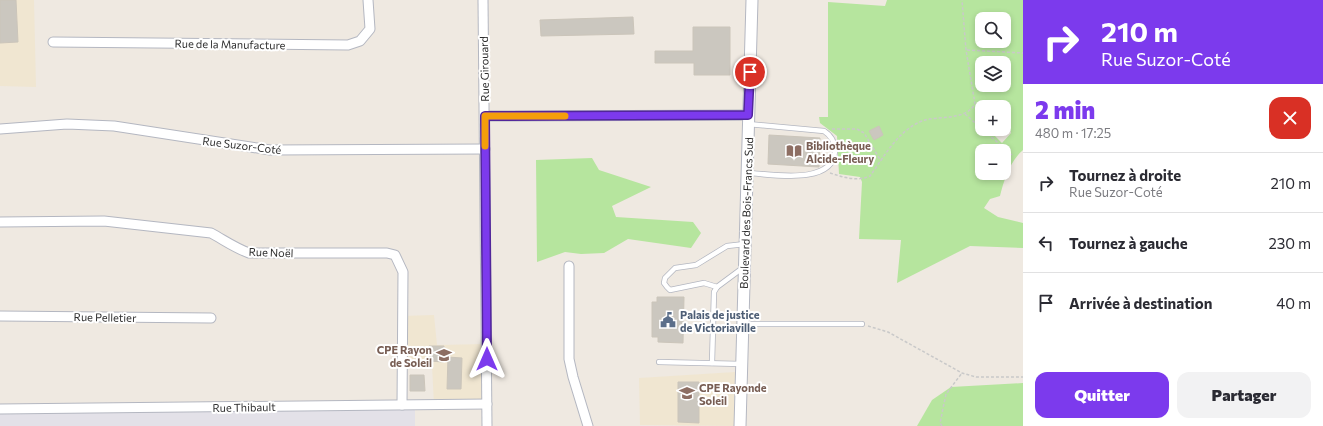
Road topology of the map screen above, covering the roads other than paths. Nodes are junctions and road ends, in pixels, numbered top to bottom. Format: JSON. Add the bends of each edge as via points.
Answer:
{"nodes":[{"id":1,"x":368,"y":0,"type":"edge"},
{"id":2,"x":483,"y":0,"type":"edge"},
{"id":3,"x":752,"y":0,"type":"edge"},
{"id":4,"x":54,"y":42,"type":"dead end"},
{"id":5,"x":485,"y":116,"type":"junction"},
{"id":6,"x":748,"y":120,"type":"junction"},
{"id":7,"x":0,"y":130,"type":"edge"},
{"id":8,"x":485,"y":148,"type":"junction"},
{"id":9,"x":747,"y":173,"type":"junction"},
{"id":10,"x":0,"y":222,"type":"edge"},
{"id":11,"x":745,"y":244,"type":"junction"},
{"id":12,"x":569,"y":266,"type":"dead end"},
{"id":13,"x":744,"y":266,"type":"junction"},
{"id":14,"x":716,"y":287,"type":"junction"},
{"id":15,"x":0,"y":316,"type":"edge"},
{"id":16,"x":211,"y":318,"type":"dead end"},
{"id":17,"x":743,"y":324,"type":"junction"},
{"id":18,"x":862,"y":324,"type":"road end"},
{"id":19,"x":659,"y":362,"type":"dead end"},
{"id":20,"x":712,"y":363,"type":"junction"},
{"id":21,"x":742,"y":364,"type":"junction"},
{"id":22,"x":487,"y":404,"type":"junction"},
{"id":23,"x":402,"y":405,"type":"junction"},
{"id":24,"x":0,"y":409,"type":"edge"},
{"id":25,"x":488,"y":426,"type":"edge"},
{"id":26,"x":588,"y":426,"type":"edge"},
{"id":27,"x":740,"y":426,"type":"edge"}],
"edges":[{"from":1,"to":4,"type":"street","name":"Rue de la Manufacture","via":[[370,29],[360,41],[348,45]]},
{"from":2,"to":5,"type":"street","name":"Rue Girouard"},
{"from":3,"to":6,"type":"street","name":"Boulevard des Bois-Francs Sud"},
{"from":5,"to":6,"type":"street"},
{"from":5,"to":8,"type":"street","name":"Rue Girouard"},
{"from":6,"to":9,"type":"street","name":"Boulevard des Bois-Francs Sud"},
{"from":6,"to":9,"type":"lane","via":[[824,131],[830,134],[835,153],[824,171],[811,175]]},
{"from":7,"to":8,"type":"street","name":"Rue Suzor-Coté","via":[[67,124],[114,126],[270,150]]},
{"from":8,"to":22,"type":"street","name":"Rue Girouard"},
{"from":9,"to":11,"type":"street","name":"Boulevard des Bois-Francs Sud"},
{"from":10,"to":23,"type":"street","name":"Rue Noël","via":[[104,221],[211,233],[234,248],[249,253],[387,252],[395,255],[403,272]]},
{"from":11,"to":13,"type":"street","name":"Boulevard des Bois-Francs Sud"},
{"from":11,"to":14,"type":"lane","via":[[727,246],[696,265],[675,268],[665,278],[664,283],[670,290],[704,283]]},
{"from":12,"to":26,"type":"street","via":[[569,359]]},
{"from":13,"to":14,"type":"lane"},
{"from":13,"to":17,"type":"street","name":"Boulevard des Bois-Francs Sud"},
{"from":14,"to":20,"type":"lane"},
{"from":15,"to":16,"type":"street","name":"Rue Pelletier"},
{"from":17,"to":18,"type":"lane"},
{"from":17,"to":21,"type":"street","name":"Boulevard des Bois-Francs Sud"},
{"from":19,"to":20,"type":"lane"},
{"from":20,"to":21,"type":"lane"},
{"from":21,"to":27,"type":"street","name":"Boulevard des Bois-Francs Sud"},
{"from":22,"to":23,"type":"street","name":"Rue Thibault"},
{"from":22,"to":25,"type":"street","name":"Rue Girouard"},
{"from":23,"to":24,"type":"street","name":"Rue Thibault"}]}
